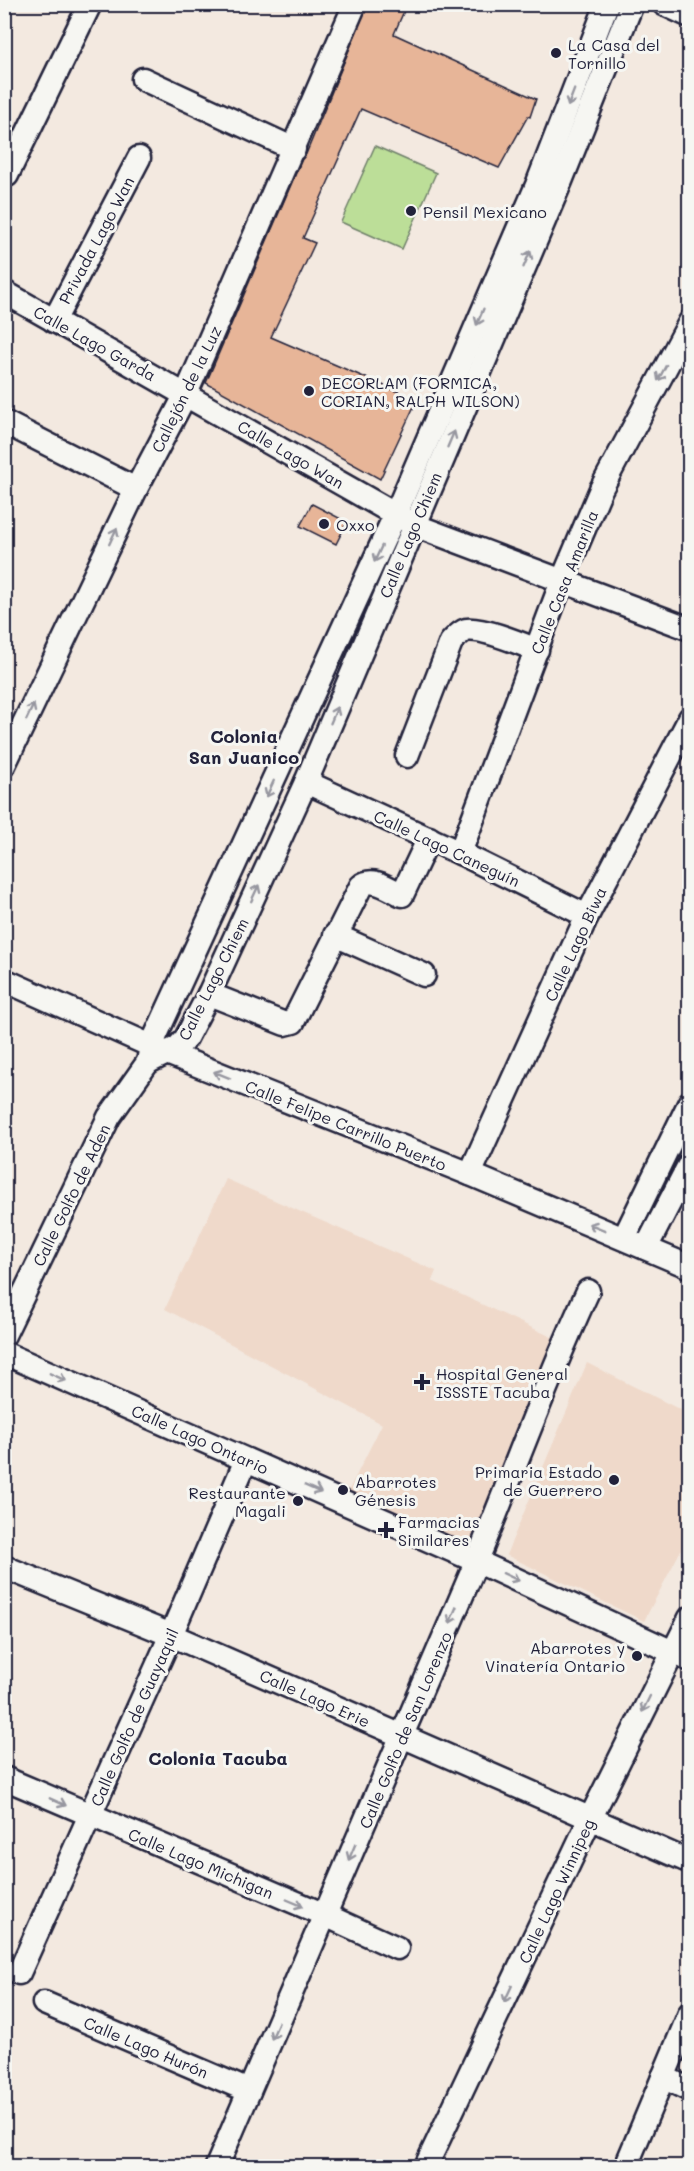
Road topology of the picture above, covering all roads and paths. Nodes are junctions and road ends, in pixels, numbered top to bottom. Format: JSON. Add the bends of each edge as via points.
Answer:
{"nodes":[{"id":1,"x":90,"y":4,"type":"edge"},
{"id":2,"x":607,"y":4,"type":"edge"},
{"id":3,"x":632,"y":4,"type":"edge"},
{"id":4,"x":664,"y":4,"type":"edge"},
{"id":5,"x":354,"y":5,"type":"edge"},
{"id":6,"x":690,"y":16,"type":"edge"},
{"id":7,"x":143,"y":79,"type":"dead end"},
{"id":8,"x":294,"y":149,"type":"junction"},
{"id":9,"x":139,"y":158,"type":"dead end"},
{"id":10,"x":7,"y":175,"type":"dead end"},
{"id":11,"x":4,"y":292,"type":"edge"},
{"id":12,"x":54,"y":321,"type":"junction"},
{"id":13,"x":690,"y":322,"type":"edge"},
{"id":14,"x":186,"y":394,"type":"junction"},
{"id":15,"x":4,"y":422,"type":"edge"},
{"id":16,"x":136,"y":489,"type":"junction"},
{"id":17,"x":405,"y":519,"type":"junction"},
{"id":18,"x":562,"y":582,"type":"junction"},
{"id":19,"x":690,"y":629,"type":"edge"},
{"id":20,"x":537,"y":650,"type":"junction"},
{"id":21,"x":690,"y":717,"type":"edge"},
{"id":22,"x":407,"y":756,"type":"dead end"},
{"id":23,"x":4,"y":765,"type":"edge"},
{"id":24,"x":306,"y":782,"type":"junction"},
{"id":25,"x":429,"y":838,"type":"junction"},
{"id":26,"x":460,"y":853,"type":"junction"},
{"id":27,"x":587,"y":916,"type":"junction"},
{"id":28,"x":335,"y":935,"type":"junction"},
{"id":29,"x":424,"y":975,"type":"dead end"},
{"id":30,"x":4,"y":980,"type":"edge"},
{"id":31,"x":209,"y":994,"type":"junction"},
{"id":32,"x":156,"y":1054,"type":"junction"},
{"id":33,"x":690,"y":1102,"type":"edge"},
{"id":34,"x":690,"y":1163,"type":"edge"},
{"id":35,"x":470,"y":1174,"type":"junction"},
{"id":36,"x":624,"y":1238,"type":"junction"},
{"id":37,"x":646,"y":1248,"type":"junction"},
{"id":38,"x":690,"y":1267,"type":"edge"},
{"id":39,"x":588,"y":1291,"type":"dead end"},
{"id":40,"x":4,"y":1335,"type":"edge"},
{"id":41,"x":4,"y":1353,"type":"edge"},
{"id":42,"x":246,"y":1460,"type":"junction"},
{"id":43,"x":476,"y":1561,"type":"junction"},
{"id":44,"x":4,"y":1567,"type":"edge"},
{"id":45,"x":690,"y":1618,"type":"edge"},
{"id":46,"x":171,"y":1635,"type":"junction"},
{"id":47,"x":681,"y":1656,"type":"edge"},
{"id":48,"x":402,"y":1737,"type":"junction"},
{"id":49,"x":4,"y":1778,"type":"edge"},
{"id":50,"x":90,"y":1816,"type":"junction"},
{"id":51,"x":590,"y":1819,"type":"junction"},
{"id":52,"x":690,"y":1862,"type":"edge"},
{"id":53,"x":326,"y":1915,"type":"junction"},
{"id":54,"x":397,"y":1948,"type":"dead end"},
{"id":55,"x":19,"y":1973,"type":"dead end"},
{"id":56,"x":44,"y":2003,"type":"dead end"},
{"id":57,"x":690,"y":2013,"type":"edge"},
{"id":58,"x":663,"y":2077,"type":"junction"},
{"id":59,"x":690,"y":2090,"type":"edge"},
{"id":60,"x":249,"y":2091,"type":"junction"},
{"id":61,"x":217,"y":2166,"type":"edge"},
{"id":62,"x":426,"y":2166,"type":"edge"},
{"id":63,"x":626,"y":2166,"type":"edge"}],
"edges":[{"from":1,"to":10,"type":"street"},
{"from":2,"to":17,"type":"street","name":"Calle Lago Chiem","one_way":true},
{"from":17,"to":3,"type":"street","name":"Calle Lago Chiem","one_way":true,"via":[[561,181]]},
{"from":4,"to":6,"type":"street"},
{"from":5,"to":8,"type":"street","name":"Callejón de la Luz"},
{"from":7,"to":8,"type":"street"},
{"from":8,"to":14,"type":"street","name":"Callejón de la Luz"},
{"from":9,"to":12,"type":"street","name":"Privada Lago Wan"},
{"from":11,"to":12,"type":"street","name":"Calle Lago Garda"},
{"from":12,"to":14,"type":"street","name":"Calle Lago Garda"},
{"from":13,"to":18,"type":"street","name":"Calle Casa Amarilla","one_way":true,"via":[[601,489]]},
{"from":14,"to":16,"type":"street","name":"Callejón de la Luz"},
{"from":14,"to":17,"type":"street","name":"Calle Lago Wan"},
{"from":15,"to":16,"type":"street"},
{"from":23,"to":16,"type":"street","name":"Callejón de la Luz","one_way":true},
{"from":17,"to":18,"type":"street","name":"Calle Lago Wan"},
{"from":24,"to":17,"type":"street","name":"Calle Lago Chiem","one_way":true},
{"from":17,"to":32,"type":"street","name":"Calle Lago Chiem","one_way":true},
{"from":18,"to":19,"type":"street","name":"Calle Lago Wan"},
{"from":18,"to":20,"type":"street","name":"Calle Casa Amarilla"},
{"from":20,"to":22,"type":"street","via":[[476,630],[458,635],[451,642]]},
{"from":20,"to":26,"type":"street","name":"Calle Casa Amarilla"},
{"from":21,"to":27,"type":"street","name":"Calle Lago Biwa"},
{"from":24,"to":25,"type":"street","name":"Calle Lago Caneguín"},
{"from":31,"to":24,"type":"street","name":"Calle Lago Chiem","one_way":true},
{"from":25,"to":26,"type":"street","name":"Calle Lago Caneguín"},
{"from":25,"to":28,"type":"street","via":[[402,895],[366,882]]},
{"from":26,"to":27,"type":"street","name":"Calle Lago Caneguín"},
{"from":27,"to":35,"type":"street","name":"Calle Lago Biwa"},
{"from":28,"to":29,"type":"street"},
{"from":28,"to":31,"type":"street","via":[[290,1024]]},
{"from":30,"to":32,"type":"street","name":"Calle Felipe Carrillo Puerto"},
{"from":31,"to":32,"type":"street","name":"Calle Lago Chiem","via":[[186,1038],[178,1047]]},
{"from":35,"to":32,"type":"street","name":"Calle Felipe Carrillo Puerto","one_way":true},
{"from":32,"to":40,"type":"street","name":"Calle Golfo de Aden","via":[[109,1117]]},
{"from":33,"to":36,"type":"street"},
{"from":34,"to":37,"type":"street"},
{"from":36,"to":35,"type":"street","name":"Calle Felipe Carrillo Puerto","one_way":true},
{"from":36,"to":37,"type":"street","name":"Calle Felipe Carrillo Puerto"},
{"from":37,"to":38,"type":"street","name":"Calle Felipe Carrillo Puerto"},
{"from":39,"to":43,"type":"street","name":"Calle Golfo de San Lorenzo"},
{"from":41,"to":42,"type":"street","name":"Calle Lago Ontario","one_way":true},
{"from":42,"to":43,"type":"street","name":"Calle Lago Ontario","one_way":true},
{"from":42,"to":46,"type":"street","name":"Calle Golfo de Guayaquil"},
{"from":43,"to":47,"type":"street","name":"Calle Lago Ontario","one_way":true},
{"from":43,"to":48,"type":"street","name":"Calle Golfo de San Lorenzo","one_way":true},
{"from":44,"to":46,"type":"street","name":"Calle Lago Erie"},
{"from":45,"to":47,"type":"street","name":"Calle Lago Winnipeg"},
{"from":46,"to":48,"type":"street","name":"Calle Lago Erie"},
{"from":46,"to":50,"type":"street","name":"Calle Golfo de Guayaquil"},
{"from":47,"to":51,"type":"street","name":"Calle Lago Winnipeg","one_way":true},
{"from":48,"to":51,"type":"street","name":"Calle Lago Erie"},
{"from":48,"to":53,"type":"street","name":"Calle Golfo de San Lorenzo","one_way":true},
{"from":49,"to":50,"type":"street","name":"Calle Lago Michigan","one_way":true},
{"from":50,"to":53,"type":"street","name":"Calle Lago Michigan","one_way":true},
{"from":50,"to":55,"type":"street","name":"Calle Golfo de Guayaquil"},
{"from":51,"to":52,"type":"street","name":"Calle Lago Erie"},
{"from":51,"to":62,"type":"street","name":"Calle Lago Winnipeg","one_way":true},
{"from":53,"to":54,"type":"street","name":"Calle Lago Michigan"},
{"from":53,"to":60,"type":"street","name":"Calle Golfo de San Lorenzo","one_way":true},
{"from":56,"to":60,"type":"street","name":"Calle Lago Hurón"},
{"from":57,"to":58,"type":"street"},
{"from":58,"to":59,"type":"street"},
{"from":58,"to":63,"type":"street"},
{"from":60,"to":61,"type":"street","name":"Calle Golfo de San Lorenzo"}]}
